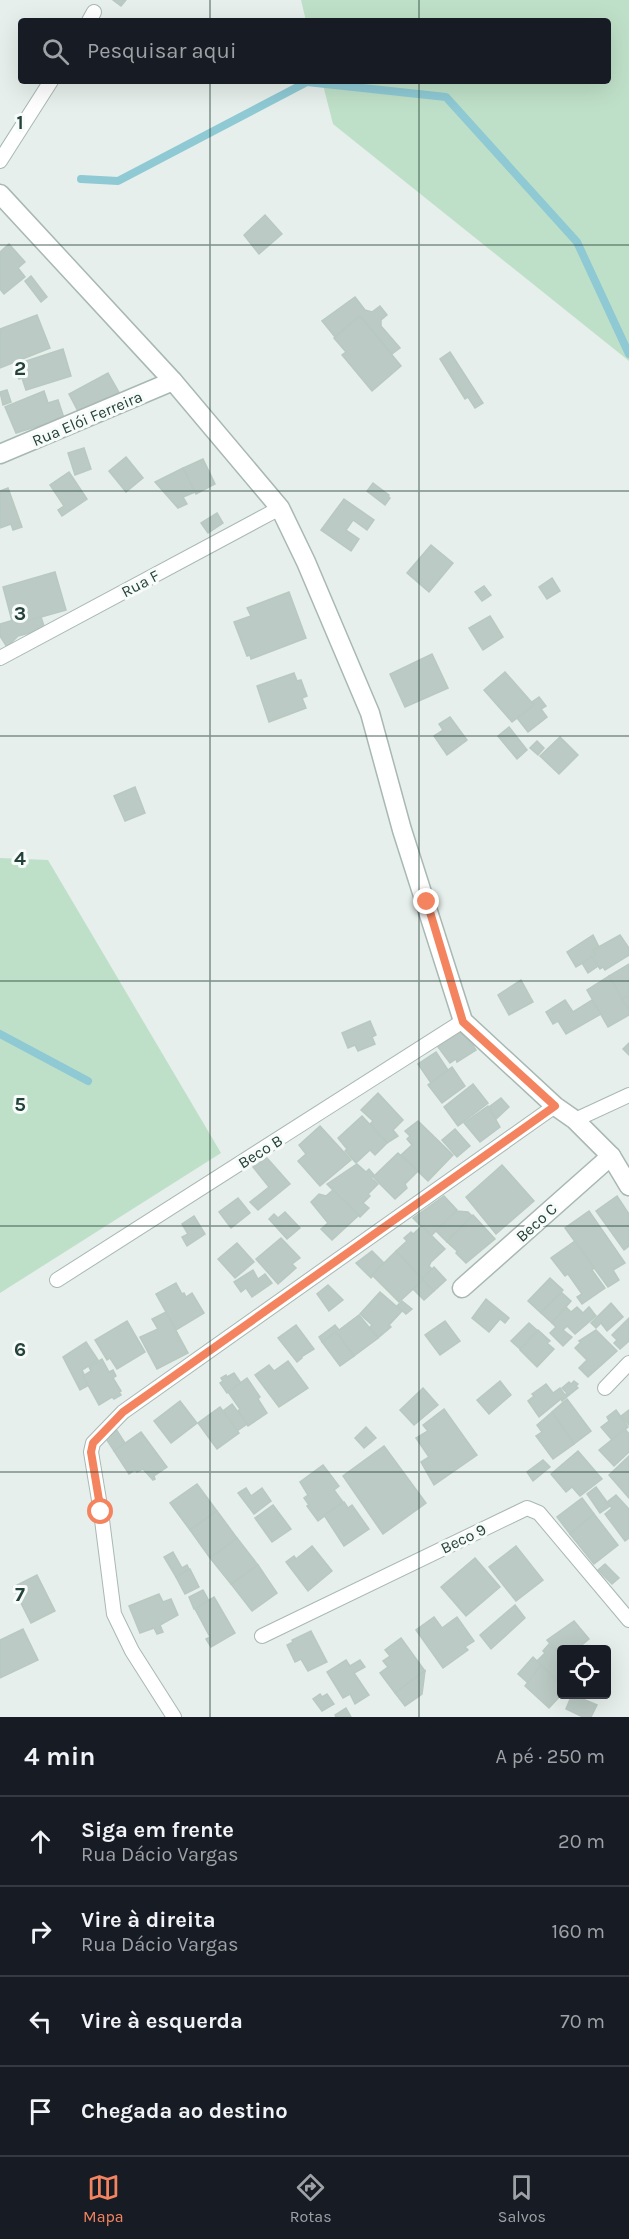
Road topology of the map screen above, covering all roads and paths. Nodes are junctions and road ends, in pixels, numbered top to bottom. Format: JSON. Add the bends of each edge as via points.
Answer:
{"nodes":[{"id":1,"x":49,"y":84,"type":"edge"},
{"id":2,"x":0,"y":161,"type":"edge"},
{"id":3,"x":0,"y":194,"type":"edge"},
{"id":4,"x":173,"y":381,"type":"junction"},
{"id":5,"x":0,"y":454,"type":"edge"},
{"id":6,"x":280,"y":508,"type":"junction"},
{"id":7,"x":0,"y":658,"type":"edge"},
{"id":8,"x":463,"y":1022,"type":"junction"},
{"id":9,"x":629,"y":1095,"type":"edge"},
{"id":10,"x":555,"y":1106,"type":"junction"},
{"id":11,"x":575,"y":1120,"type":"junction"},
{"id":12,"x":611,"y":1156,"type":"junction"},
{"id":13,"x":629,"y":1186,"type":"edge"},
{"id":14,"x":57,"y":1280,"type":"dead end"},
{"id":15,"x":462,"y":1288,"type":"dead end"},
{"id":16,"x":629,"y":1363,"type":"edge"},
{"id":17,"x":605,"y":1388,"type":"dead end"},
{"id":18,"x":629,"y":1620,"type":"edge"},
{"id":19,"x":262,"y":1636,"type":"dead end"},
{"id":20,"x":174,"y":1717,"type":"edge"}],
"edges":[{"from":1,"to":2,"type":"lane"},
{"from":3,"to":4,"type":"street"},
{"from":4,"to":5,"type":"street","name":"Rua Elói Ferreira"},
{"from":4,"to":6,"type":"street"},
{"from":6,"to":7,"type":"lane","name":"Rua F"},
{"from":6,"to":8,"type":"street","via":[[370,713],[402,830]]},
{"from":8,"to":10,"type":"street"},
{"from":8,"to":14,"type":"lane","name":"Beco B"},
{"from":9,"to":11,"type":"lane"},
{"from":10,"to":11,"type":"street"},
{"from":10,"to":20,"type":"lane","via":[[123,1412],[93,1443],[91,1452],[114,1614],[132,1651]]},
{"from":11,"to":12,"type":"street"},
{"from":12,"to":13,"type":"street"},
{"from":12,"to":15,"type":"street","name":"Beco C"},
{"from":16,"to":17,"type":"lane"},
{"from":18,"to":19,"type":"lane","name":"Beco 9","via":[[539,1513],[527,1508]]}]}
